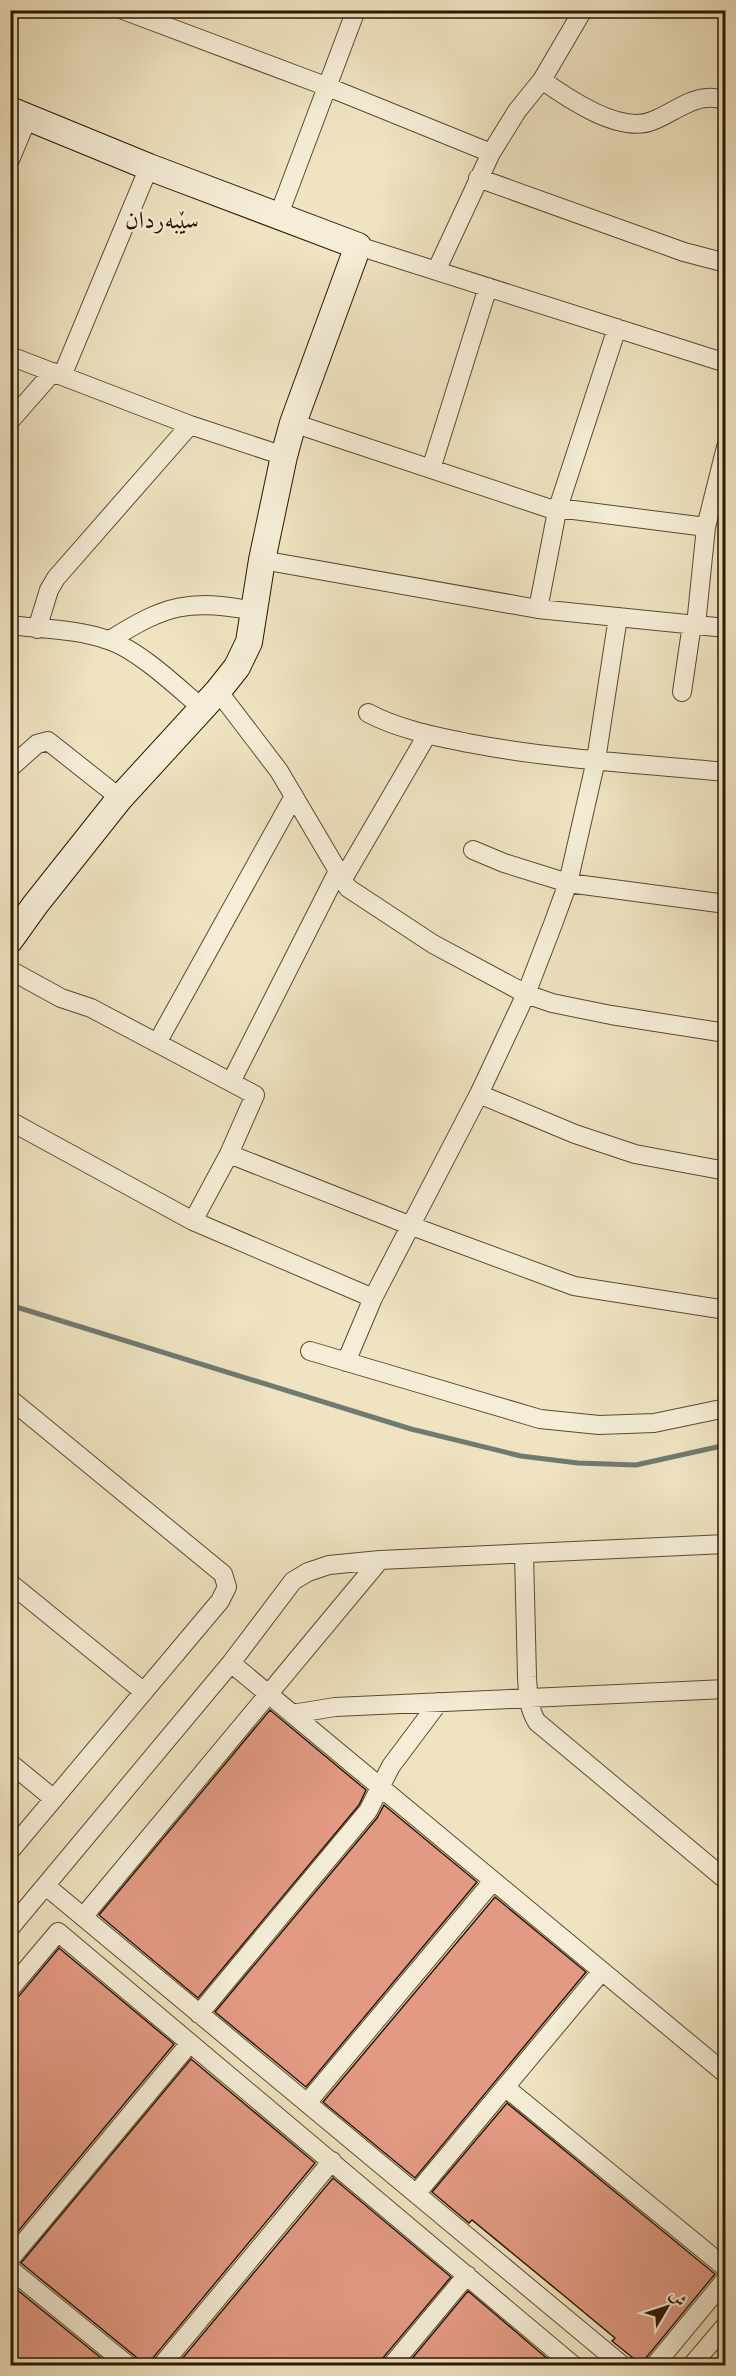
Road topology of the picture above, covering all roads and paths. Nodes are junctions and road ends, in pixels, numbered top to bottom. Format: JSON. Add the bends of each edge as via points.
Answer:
{"nodes":[{"id":1,"x":123,"y":10,"type":"edge"},
{"id":2,"x":356,"y":10,"type":"edge"},
{"id":3,"x":583,"y":10,"type":"edge"},
{"id":4,"x":542,"y":80,"type":"junction"},
{"id":5,"x":328,"y":87,"type":"junction"},
{"id":6,"x":726,"y":100,"type":"edge"},
{"id":7,"x":19,"y":113,"type":"edge"},
{"id":8,"x":492,"y":153,"type":"junction"},
{"id":9,"x":10,"y":160,"type":"edge"},
{"id":10,"x":149,"y":167,"type":"junction"},
{"id":11,"x":478,"y":178,"type":"junction"},
{"id":12,"x":278,"y":217,"type":"junction"},
{"id":13,"x":358,"y":246,"type":"junction"},
{"id":14,"x":726,"y":263,"type":"edge"},
{"id":15,"x":437,"y":269,"type":"junction"},
{"id":16,"x":488,"y":286,"type":"junction"},
{"id":17,"x":617,"y":328,"type":"junction"},
{"id":18,"x":10,"y":356,"type":"edge"},
{"id":19,"x":726,"y":363,"type":"edge"},
{"id":20,"x":57,"y":374,"type":"junction"},
{"id":21,"x":10,"y":421,"type":"edge"},
{"id":22,"x":293,"y":423,"type":"junction"},
{"id":23,"x":190,"y":425,"type":"junction"},
{"id":24,"x":726,"y":447,"type":"edge"},
{"id":25,"x":284,"y":456,"type":"junction"},
{"id":26,"x":431,"y":469,"type":"junction"},
{"id":27,"x":558,"y":509,"type":"junction"},
{"id":28,"x":706,"y":527,"type":"junction"},
{"id":29,"x":262,"y":560,"type":"junction"},
{"id":30,"x":538,"y":609,"type":"junction"},
{"id":31,"x":255,"y":611,"type":"junction"},
{"id":32,"x":618,"y":617,"type":"junction"},
{"id":33,"x":694,"y":625,"type":"junction"},
{"id":34,"x":10,"y":626,"type":"edge"},
{"id":35,"x":726,"y":628,"type":"edge"},
{"id":36,"x":37,"y":629,"type":"junction"},
{"id":37,"x":110,"y":640,"type":"junction"},
{"id":38,"x":682,"y":692,"type":"dead end"},
{"id":39,"x":210,"y":700,"type":"junction"},
{"id":40,"x":368,"y":712,"type":"dead end"},
{"id":41,"x":427,"y":735,"type":"junction"},
{"id":42,"x":596,"y":760,"type":"junction"},
{"id":43,"x":10,"y":768,"type":"edge"},
{"id":44,"x":726,"y":772,"type":"edge"},
{"id":45,"x":294,"y":796,"type":"junction"},
{"id":46,"x":120,"y":798,"type":"junction"},
{"id":47,"x":473,"y":849,"type":"dead end"},
{"id":48,"x":341,"y":875,"type":"junction"},
{"id":49,"x":568,"y":883,"type":"junction"},
{"id":50,"x":726,"y":904,"type":"edge"},
{"id":51,"x":10,"y":940,"type":"edge"},
{"id":52,"x":10,"y":970,"type":"edge"},
{"id":53,"x":526,"y":994,"type":"junction"},
{"id":54,"x":726,"y":1033,"type":"edge"},
{"id":55,"x":157,"y":1043,"type":"junction"},
{"id":56,"x":231,"y":1082,"type":"junction"},
{"id":57,"x":479,"y":1094,"type":"junction"},
{"id":58,"x":10,"y":1121,"type":"edge"},
{"id":59,"x":229,"y":1154,"type":"junction"},
{"id":60,"x":726,"y":1171,"type":"edge"},
{"id":61,"x":193,"y":1221,"type":"junction"},
{"id":62,"x":409,"y":1225,"type":"junction"},
{"id":63,"x":373,"y":1298,"type":"junction"},
{"id":64,"x":726,"y":1310,"type":"edge"},
{"id":65,"x":310,"y":1351,"type":"dead end"},
{"id":66,"x":346,"y":1362,"type":"junction"},
{"id":67,"x":10,"y":1399,"type":"edge"},
{"id":68,"x":726,"y":1408,"type":"edge"},
{"id":69,"x":726,"y":1544,"type":"edge"},
{"id":70,"x":524,"y":1554,"type":"junction"},
{"id":71,"x":380,"y":1560,"type":"junction"},
{"id":72,"x":10,"y":1583,"type":"edge"},
{"id":73,"x":231,"y":1663,"type":"junction"},
{"id":74,"x":726,"y":1689,"type":"edge"},
{"id":75,"x":144,"y":1692,"type":"junction"},
{"id":76,"x":268,"y":1694,"type":"junction"},
{"id":77,"x":529,"y":1698,"type":"junction"},
{"id":78,"x":439,"y":1702,"type":"junction"},
{"id":79,"x":292,"y":1714,"type":"junction"},
{"id":80,"x":10,"y":1763,"type":"edge"},
{"id":81,"x":379,"y":1787,"type":"junction"},
{"id":82,"x":54,"y":1799,"type":"junction"},
{"id":83,"x":10,"y":1851,"type":"edge"},
{"id":84,"x":726,"y":1880,"type":"edge"},
{"id":85,"x":493,"y":1881,"type":"junction"},
{"id":86,"x":46,"y":1886,"type":"junction"},
{"id":87,"x":83,"y":1917,"type":"junction"},
{"id":88,"x":10,"y":1928,"type":"edge"},
{"id":89,"x":602,"y":1971,"type":"junction"},
{"id":90,"x":10,"y":1989,"type":"edge"},
{"id":91,"x":199,"y":2014,"type":"junction"},
{"id":92,"x":190,"y":2043,"type":"junction"},
{"id":93,"x":724,"y":2069,"type":"edge"},
{"id":94,"x":505,"y":2087,"type":"junction"},
{"id":95,"x":307,"y":2103,"type":"junction"},
{"id":96,"x":332,"y":2161,"type":"junction"},
{"id":97,"x":416,"y":2194,"type":"junction"},
{"id":98,"x":10,"y":2259,"type":"edge"},
{"id":99,"x":726,"y":2268,"type":"edge"},
{"id":100,"x":10,"y":2269,"type":"edge"},
{"id":101,"x":467,"y":2275,"type":"junction"},
{"id":102,"x":726,"y":2279,"type":"edge"},
{"id":103,"x":726,"y":2325,"type":"edge"},
{"id":104,"x":129,"y":2366,"type":"edge"},
{"id":105,"x":161,"y":2366,"type":"edge"},
{"id":106,"x":391,"y":2366,"type":"edge"},
{"id":107,"x":574,"y":2366,"type":"edge"},
{"id":108,"x":623,"y":2366,"type":"edge"},
{"id":109,"x":654,"y":2366,"type":"edge"},
{"id":110,"x":691,"y":2366,"type":"edge"}],
"edges":[{"from":1,"to":5,"type":"street"},
{"from":2,"to":5,"type":"street"},
{"from":3,"to":4,"type":"street"},
{"from":4,"to":6,"type":"street","via":[[613,120],[630,124],[648,123],[706,98]]},
{"from":4,"to":8,"type":"street","via":[[517,111]]},
{"from":5,"to":8,"type":"street"},
{"from":5,"to":12,"type":"street"},
{"from":7,"to":9,"type":"street"},
{"from":7,"to":10,"type":"street"},
{"from":8,"to":11,"type":"street"},
{"from":10,"to":12,"type":"street"},
{"from":10,"to":20,"type":"street"},
{"from":11,"to":14,"type":"street","via":[[684,252]]},
{"from":11,"to":15,"type":"street"},
{"from":12,"to":13,"type":"street"},
{"from":13,"to":15,"type":"street"},
{"from":13,"to":22,"type":"street"},
{"from":15,"to":16,"type":"street"},
{"from":16,"to":17,"type":"street"},
{"from":16,"to":26,"type":"street"},
{"from":17,"to":19,"type":"street"},
{"from":17,"to":27,"type":"street"},
{"from":18,"to":20,"type":"street"},
{"from":20,"to":21,"type":"street"},
{"from":20,"to":23,"type":"street"},
{"from":22,"to":25,"type":"street"},
{"from":22,"to":26,"type":"street"},
{"from":23,"to":25,"type":"street"},
{"from":23,"to":36,"type":"street","via":[[56,578]]},
{"from":24,"to":28,"type":"street"},
{"from":25,"to":29,"type":"street"},
{"from":26,"to":27,"type":"street"},
{"from":27,"to":28,"type":"street"},
{"from":27,"to":30,"type":"street"},
{"from":28,"to":33,"type":"street"},
{"from":29,"to":30,"type":"street"},
{"from":29,"to":31,"type":"street"},
{"from":30,"to":32,"type":"street"},
{"from":31,"to":37,"type":"street","via":[[201,603],[172,608],[140,621]]},
{"from":31,"to":39,"type":"street","via":[[249,642],[237,667]]},
{"from":32,"to":33,"type":"street"},
{"from":32,"to":42,"type":"street"},
{"from":33,"to":35,"type":"street"},
{"from":33,"to":38,"type":"street"},
{"from":34,"to":36,"type":"street"},
{"from":36,"to":37,"type":"street"},
{"from":37,"to":39,"type":"street"},
{"from":39,"to":45,"type":"street","via":[[279,771]]},
{"from":39,"to":46,"type":"street"},
{"from":40,"to":41,"type":"street","via":[[380,720]]},
{"from":41,"to":42,"type":"street","via":[[504,750]]},
{"from":41,"to":48,"type":"street"},
{"from":42,"to":44,"type":"street"},
{"from":42,"to":49,"type":"street"},
{"from":43,"to":46,"type":"street","via":[[37,744],[48,741]]},
{"from":45,"to":48,"type":"street"},
{"from":45,"to":55,"type":"street"},
{"from":46,"to":51,"type":"street"},
{"from":47,"to":49,"type":"street"},
{"from":48,"to":53,"type":"street","via":[[348,888],[433,944]]},
{"from":48,"to":56,"type":"street"},
{"from":49,"to":50,"type":"street"},
{"from":49,"to":53,"type":"street"},
{"from":52,"to":55,"type":"street"},
{"from":53,"to":54,"type":"street","via":[[611,1015]]},
{"from":53,"to":57,"type":"street"},
{"from":55,"to":56,"type":"street"},
{"from":56,"to":59,"type":"street","via":[[255,1095]]},
{"from":57,"to":60,"type":"street","via":[[574,1134],[634,1154]]},
{"from":57,"to":62,"type":"street"},
{"from":58,"to":61,"type":"street"},
{"from":59,"to":61,"type":"street"},
{"from":59,"to":62,"type":"street"},
{"from":61,"to":63,"type":"street"},
{"from":62,"to":63,"type":"street"},
{"from":62,"to":64,"type":"street","via":[[574,1286]]},
{"from":63,"to":66,"type":"street"},
{"from":65,"to":66,"type":"street"},
{"from":66,"to":68,"type":"street","via":[[540,1419],[599,1425],[654,1424]]},
{"from":67,"to":75,"type":"street","via":[[223,1574],[228,1587],[220,1601]]},
{"from":69,"to":70,"type":"street"},
{"from":70,"to":71,"type":"street"},
{"from":70,"to":77,"type":"street"},
{"from":71,"to":73,"type":"street","via":[[329,1565],[293,1581]]},
{"from":71,"to":76,"type":"street"},
{"from":72,"to":75,"type":"street"},
{"from":73,"to":76,"type":"street"},
{"from":73,"to":86,"type":"street"},
{"from":74,"to":77,"type":"street"},
{"from":75,"to":82,"type":"street"},
{"from":76,"to":79,"type":"street"},
{"from":76,"to":87,"type":"street"},
{"from":77,"to":78,"type":"street"},
{"from":77,"to":84,"type":"street","via":[[537,1722]]},
{"from":78,"to":79,"type":"street","via":[[335,1707]]},
{"from":78,"to":81,"type":"street"},
{"from":79,"to":81,"type":"street"},
{"from":80,"to":82,"type":"street"},
{"from":81,"to":85,"type":"street"},
{"from":81,"to":91,"type":"street","via":[[368,1811]]},
{"from":82,"to":83,"type":"street"},
{"from":85,"to":89,"type":"street"},
{"from":85,"to":95,"type":"street"},
{"from":86,"to":87,"type":"street"},
{"from":86,"to":88,"type":"street"},
{"from":87,"to":91,"type":"street"},
{"from":89,"to":93,"type":"street"},
{"from":89,"to":94,"type":"street"},
{"from":90,"to":92,"type":"street","via":[[58,1932]]},
{"from":91,"to":95,"type":"street"},
{"from":92,"to":96,"type":"street"},
{"from":92,"to":98,"type":"street"},
{"from":94,"to":97,"type":"street"},
{"from":94,"to":99,"type":"street"},
{"from":95,"to":97,"type":"street"},
{"from":96,"to":101,"type":"street"},
{"from":96,"to":105,"type":"street"},
{"from":97,"to":108,"type":"street"},
{"from":100,"to":104,"type":"street"},
{"from":101,"to":106,"type":"street"},
{"from":101,"to":107,"type":"street"},
{"from":102,"to":109,"type":"street"},
{"from":103,"to":110,"type":"street"}]}
